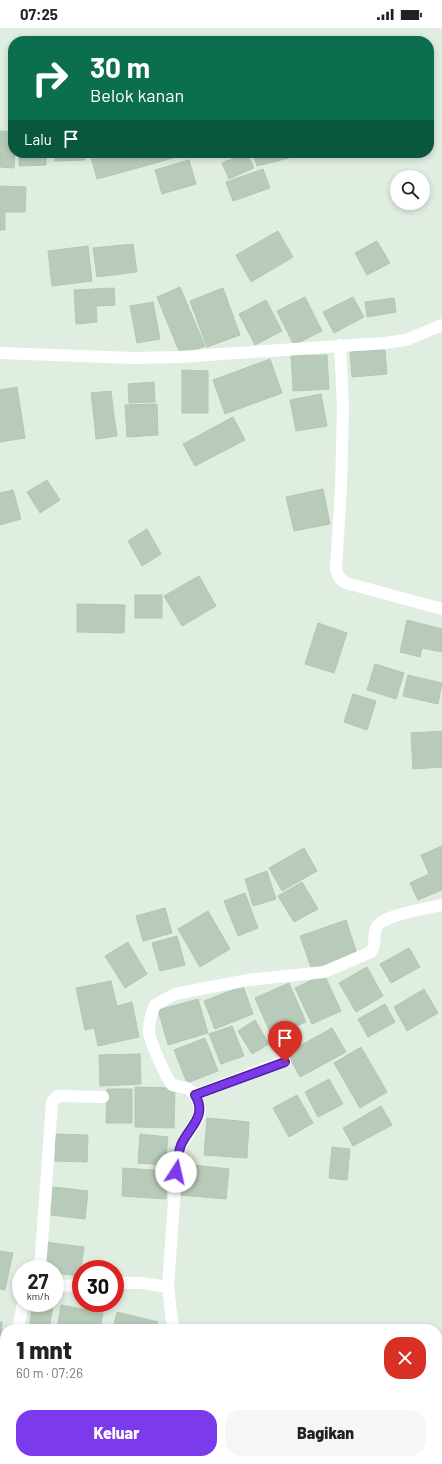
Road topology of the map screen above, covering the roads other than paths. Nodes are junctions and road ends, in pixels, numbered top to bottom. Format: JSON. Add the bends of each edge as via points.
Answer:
{"nodes":[{"id":1,"x":442,"y":325,"type":"edge"},
{"id":2,"x":340,"y":345,"type":"junction"},
{"id":3,"x":0,"y":353,"type":"edge"},
{"id":4,"x":442,"y":609,"type":"edge"},
{"id":5,"x":442,"y":905,"type":"edge"},
{"id":6,"x":285,"y":1062,"type":"dead end"},
{"id":7,"x":195,"y":1095,"type":"junction"},
{"id":8,"x":103,"y":1097,"type":"dead end"},
{"id":9,"x":41,"y":1260,"type":"edge"},
{"id":10,"x":124,"y":1283,"type":"edge"},
{"id":11,"x":168,"y":1287,"type":"junction"},
{"id":12,"x":21,"y":1312,"type":"edge"},
{"id":13,"x":19,"y":1324,"type":"edge"},
{"id":14,"x":172,"y":1324,"type":"edge"}],
"edges":[{"from":1,"to":2,"type":"street","via":[[406,340]]},
{"from":2,"to":3,"type":"street","via":[[179,357],[134,358]]},
{"from":2,"to":4,"type":"street","via":[[343,406],[337,575],[346,583]]},
{"from":5,"to":7,"type":"street","via":[[382,922],[376,929],[372,952],[324,972],[248,980],[175,994],[155,1005],[149,1034],[163,1070],[172,1085],[187,1088]]},
{"from":6,"to":7,"type":"street"},
{"from":7,"to":11,"type":"street","via":[[200,1109],[199,1116],[181,1146],[176,1172]]},
{"from":8,"to":9,"type":"street","via":[[58,1096],[52,1102]]},
{"from":10,"to":11,"type":"street"},
{"from":11,"to":14,"type":"street"},
{"from":12,"to":13,"type":"street"}]}
